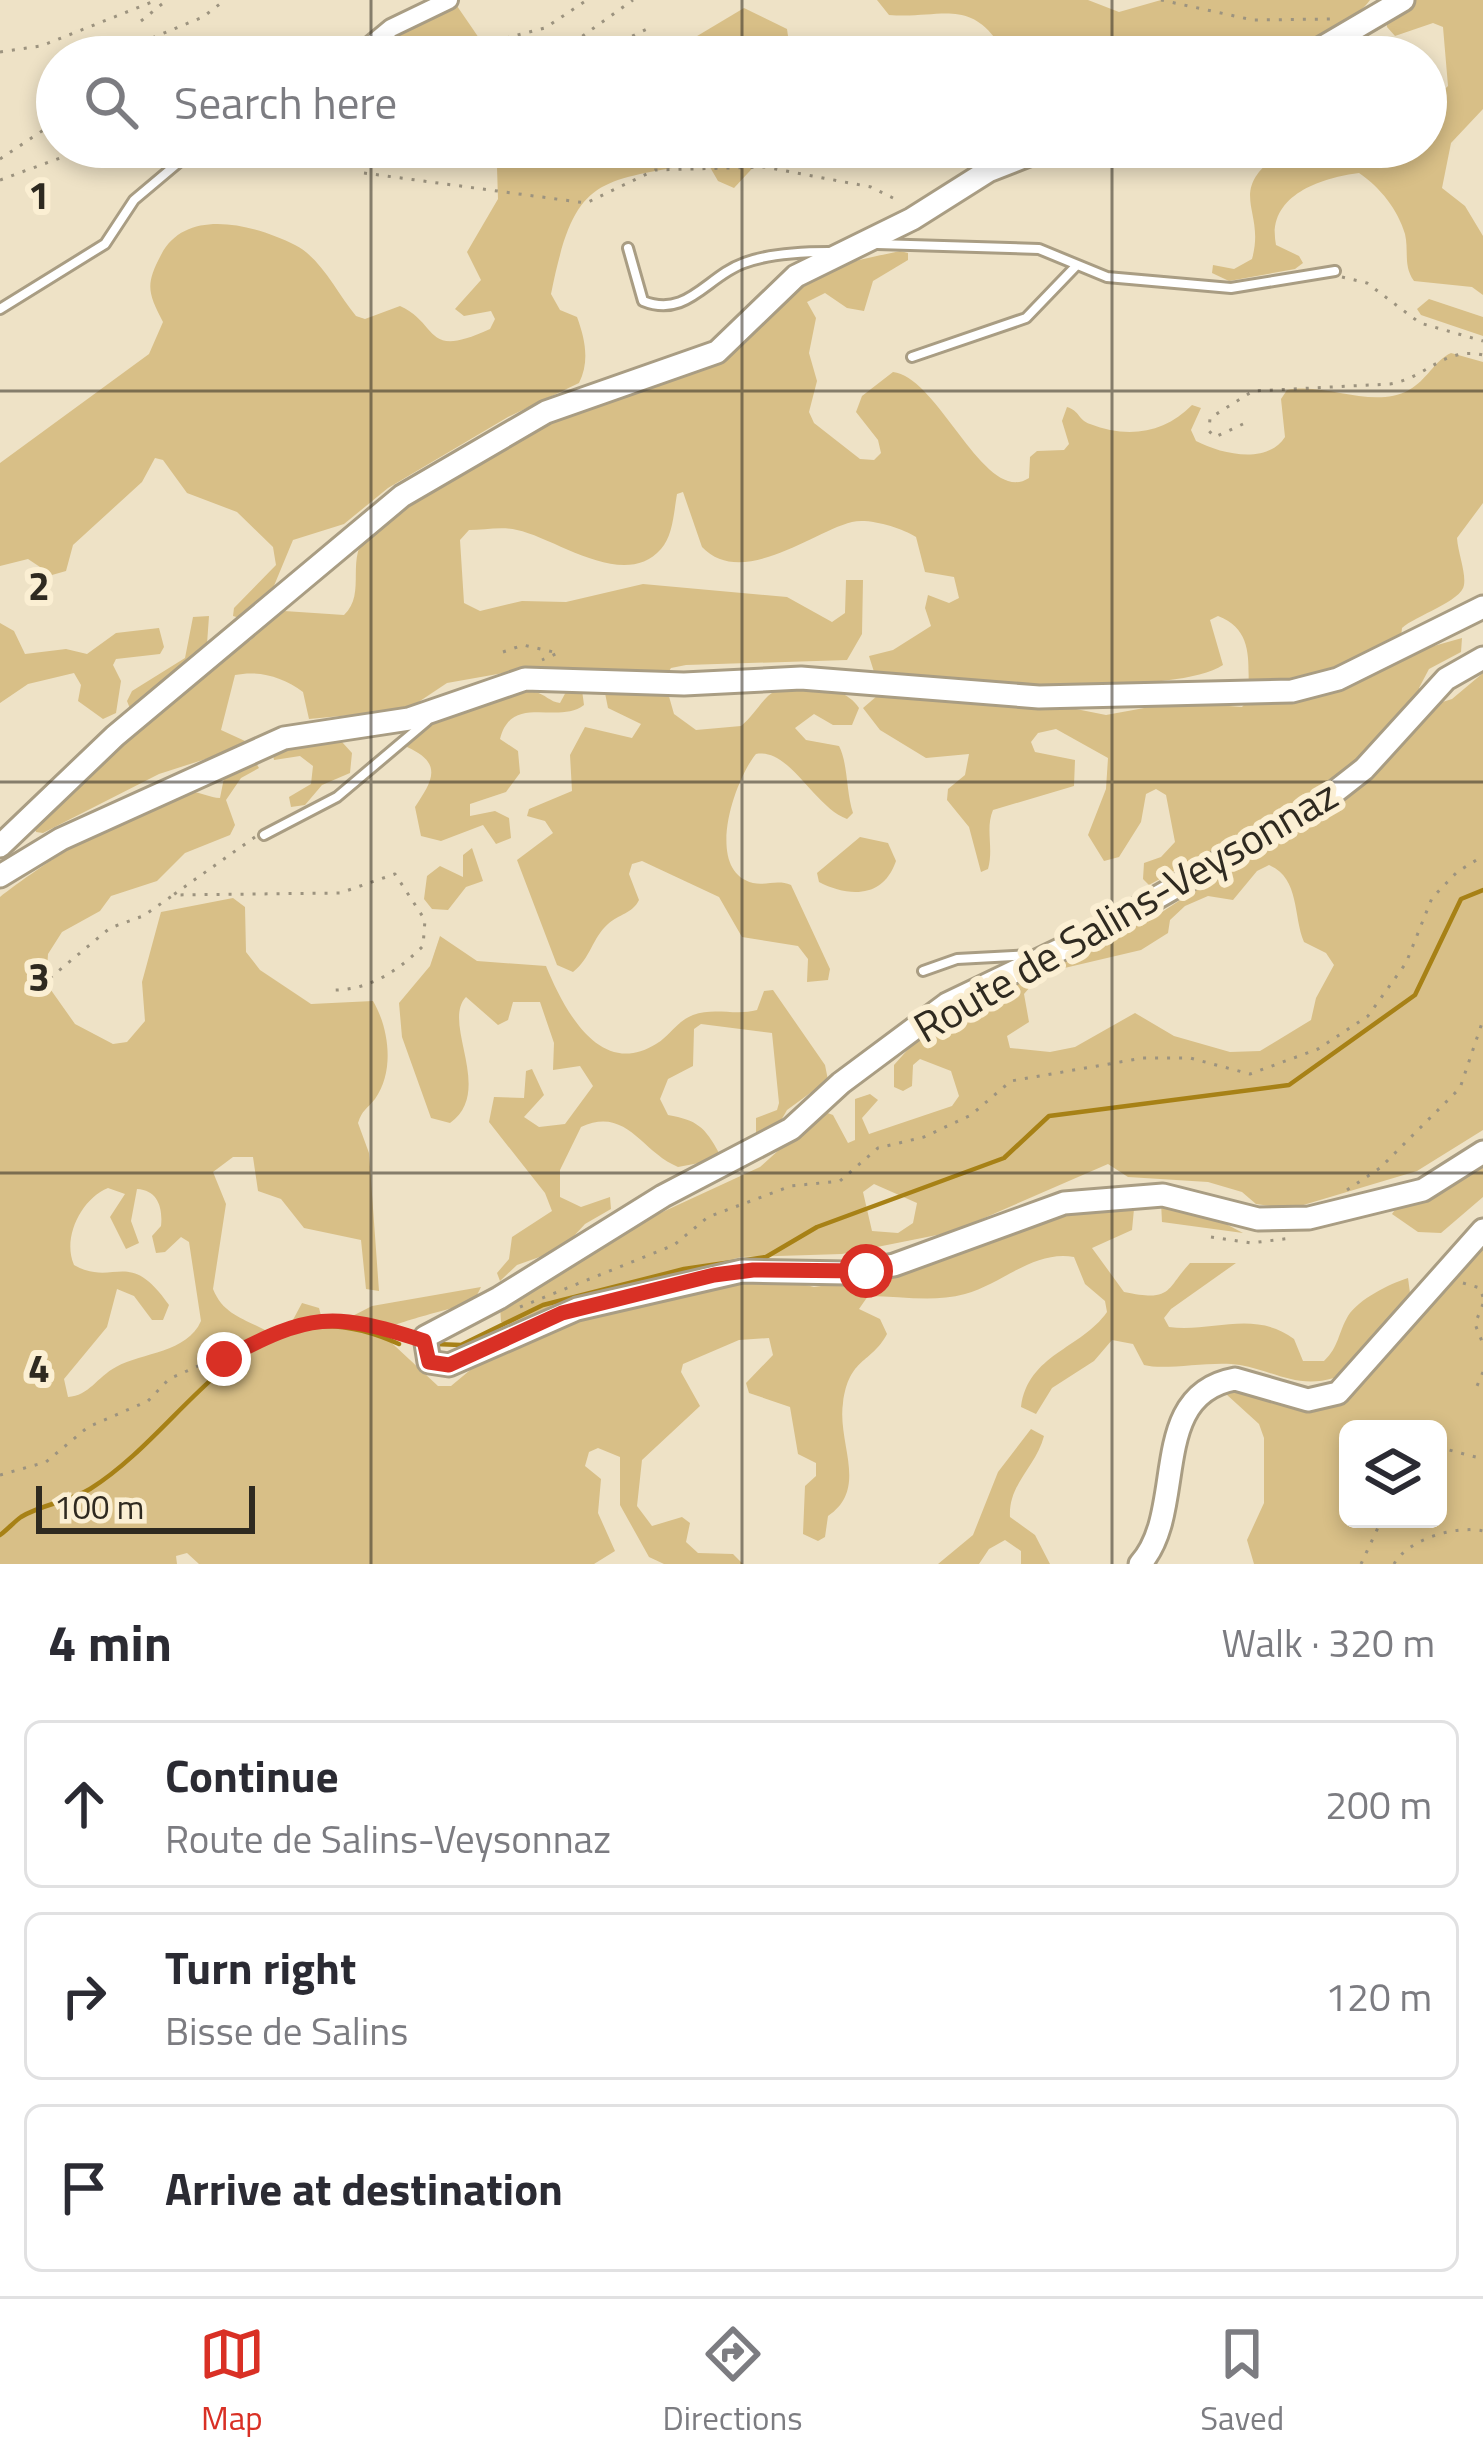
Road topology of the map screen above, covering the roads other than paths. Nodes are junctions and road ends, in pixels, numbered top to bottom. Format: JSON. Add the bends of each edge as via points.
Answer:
{"nodes":[{"id":1,"x":449,"y":0,"type":"edge"},
{"id":2,"x":1403,"y":0,"type":"edge"},
{"id":3,"x":381,"y":36,"type":"edge"},
{"id":4,"x":1345,"y":36,"type":"edge"},
{"id":5,"x":172,"y":168,"type":"edge"},
{"id":6,"x":996,"y":168,"type":"edge"},
{"id":7,"x":863,"y":244,"type":"junction"},
{"id":8,"x":628,"y":248,"type":"dead end"},
{"id":9,"x":841,"y":254,"type":"junction"},
{"id":10,"x":1076,"y":266,"type":"junction"},
{"id":11,"x":1335,"y":271,"type":"dead end"},
{"id":12,"x":0,"y":309,"type":"edge"},
{"id":13,"x":912,"y":357,"type":"dead end"},
{"id":14,"x":1483,"y":608,"type":"edge"},
{"id":15,"x":1483,"y":658,"type":"edge"},
{"id":16,"x":434,"y":710,"type":"junction"},
{"id":17,"x":263,"y":835,"type":"road end"},
{"id":18,"x":0,"y":846,"type":"edge"},
{"id":19,"x":0,"y":876,"type":"edge"},
{"id":20,"x":1039,"y":959,"type":"junction"},
{"id":21,"x":923,"y":971,"type":"dead end"},
{"id":22,"x":1483,"y":1152,"type":"edge"},
{"id":23,"x":1483,"y":1230,"type":"edge"},
{"id":24,"x":1140,"y":1564,"type":"edge"}],
"edges":[{"from":1,"to":3,"type":"street"},
{"from":2,"to":4,"type":"street"},
{"from":5,"to":12,"type":"lane","via":[[134,200],[105,244]]},
{"from":6,"to":7,"type":"street"},
{"from":7,"to":9,"type":"street"},
{"from":7,"to":10,"type":"lane","via":[[1039,249]]},
{"from":8,"to":9,"type":"lane","via":[[643,301],[661,308],[694,298],[744,262]]},
{"from":9,"to":18,"type":"street","via":[[789,281],[716,352],[546,412],[402,496],[115,736]]},
{"from":10,"to":11,"type":"lane","via":[[1107,277],[1231,288]]},
{"from":10,"to":13,"type":"lane","via":[[1026,318]]},
{"from":14,"to":16,"type":"street","via":[[1338,680],[1292,691],[1039,697],[801,677],[684,684],[525,679]]},
{"from":15,"to":20,"type":"street","name":"Route de Salins-Veysonnaz","via":[[1447,680],[1364,769],[1318,805]]},
{"from":16,"to":17,"type":"lane","via":[[337,797]]},
{"from":16,"to":19,"type":"street","via":[[284,738],[61,839]]},
{"from":20,"to":21,"type":"lane","via":[[957,959]]},
{"from":20,"to":22,"type":"street","name":"Route de Salins-Veysonnaz","via":[[928,1017],[791,1130],[434,1328],[424,1341],[429,1362],[449,1365],[578,1309],[742,1270],[847,1274],[895,1265],[1026,1214],[1096,1197],[1174,1196],[1268,1220],[1328,1214],[1423,1190]]},
{"from":23,"to":24,"type":"street","via":[[1338,1393],[1308,1400],[1235,1379],[1194,1400],[1175,1439],[1157,1540]]}]}
